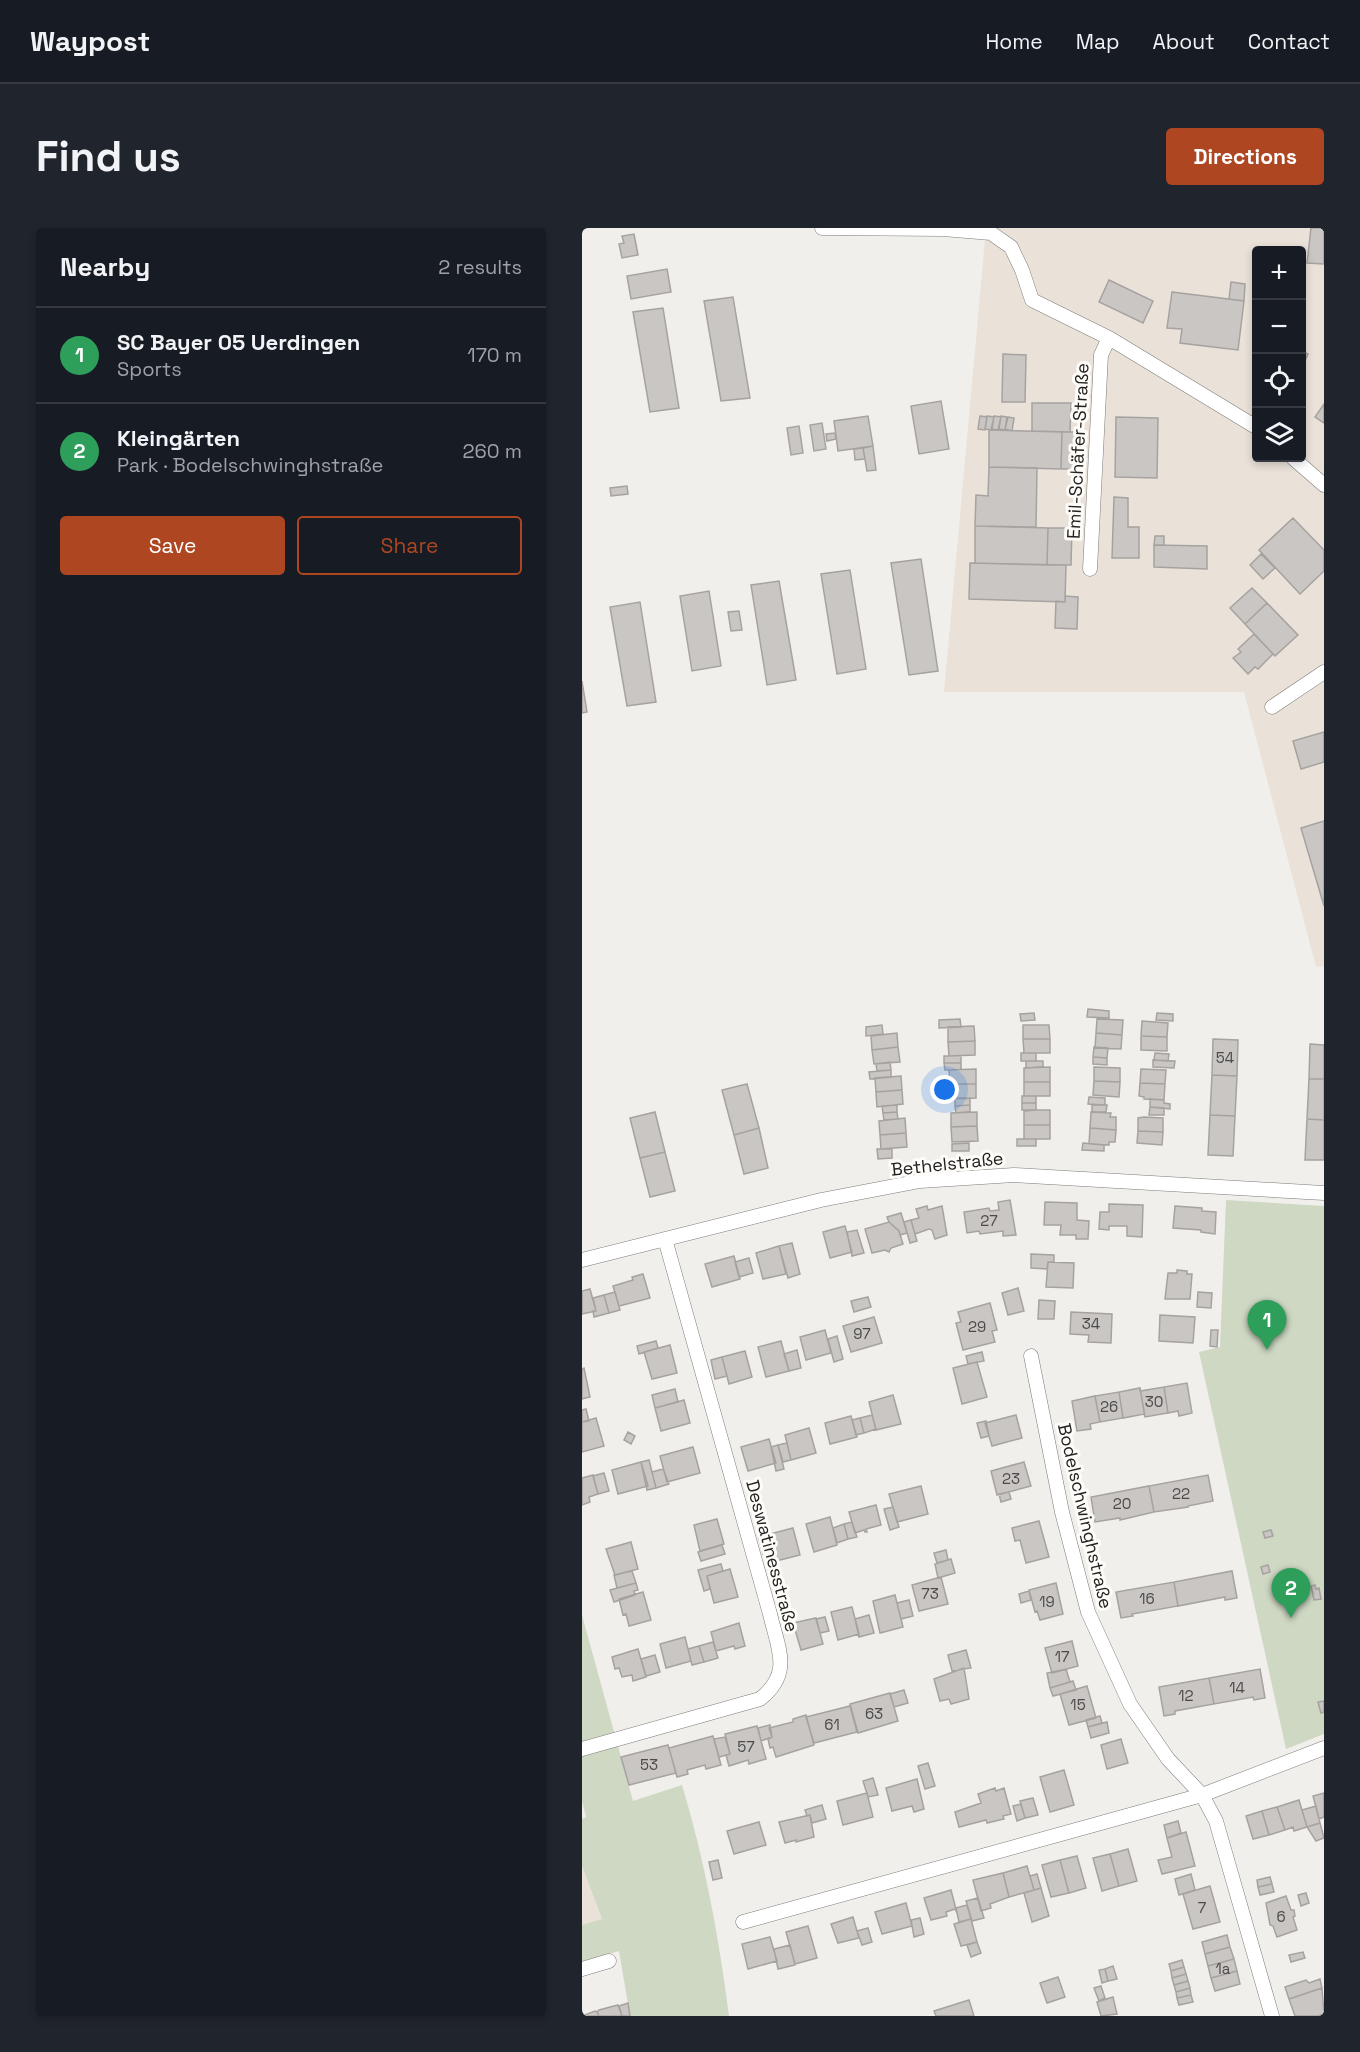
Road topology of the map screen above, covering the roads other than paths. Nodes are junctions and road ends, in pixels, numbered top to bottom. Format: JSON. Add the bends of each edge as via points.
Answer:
{"nodes":[{"id":1,"x":822,"y":228,"type":"edge"},
{"id":2,"x":943,"y":229,"type":"edge"},
{"id":3,"x":1110,"y":338,"type":"junction"},
{"id":4,"x":1252,"y":424,"type":"edge"},
{"id":5,"x":1298,"y":462,"type":"edge"},
{"id":6,"x":1324,"y":485,"type":"edge"},
{"id":7,"x":1090,"y":569,"type":"dead end"},
{"id":8,"x":1324,"y":672,"type":"edge"},
{"id":9,"x":1272,"y":707,"type":"dead end"},
{"id":10,"x":1324,"y":1193,"type":"edge"},
{"id":11,"x":665,"y":1239,"type":"junction"},
{"id":12,"x":582,"y":1260,"type":"edge"},
{"id":13,"x":1030,"y":1356,"type":"dead end"},
{"id":14,"x":1324,"y":1748,"type":"edge"},
{"id":15,"x":582,"y":1749,"type":"edge"},
{"id":16,"x":1202,"y":1795,"type":"junction"},
{"id":17,"x":743,"y":1922,"type":"dead end"},
{"id":18,"x":609,"y":1961,"type":"dead end"},
{"id":19,"x":582,"y":1969,"type":"edge"},
{"id":20,"x":1272,"y":2016,"type":"edge"}],
"edges":[{"from":1,"to":2,"type":"street"},
{"from":2,"to":3,"type":"street","via":[[991,233],[1011,247],[1032,300]]},
{"from":3,"to":4,"type":"street"},
{"from":3,"to":7,"type":"street","name":"Emil-Schäfer-Straße","via":[[1101,355]]},
{"from":5,"to":6,"type":"street"},
{"from":8,"to":9,"type":"street"},
{"from":10,"to":11,"type":"street","name":"Bethelstraße","via":[[1014,1175],[920,1181],[821,1200]]},
{"from":11,"to":12,"type":"street","name":"Bethelstraße"},
{"from":11,"to":15,"type":"street","name":"Deswatinesstraße","via":[[770,1614],[781,1661],[780,1675],[760,1699]]},
{"from":13,"to":16,"type":"street","name":"Bodelschwinghstraße","via":[[1062,1512],[1088,1612],[1130,1704],[1168,1759]]},
{"from":14,"to":16,"type":"street"},
{"from":16,"to":17,"type":"street"},
{"from":16,"to":20,"type":"street","name":"Bodelschwinghstraße","via":[[1216,1821]]},
{"from":18,"to":19,"type":"street"}]}
